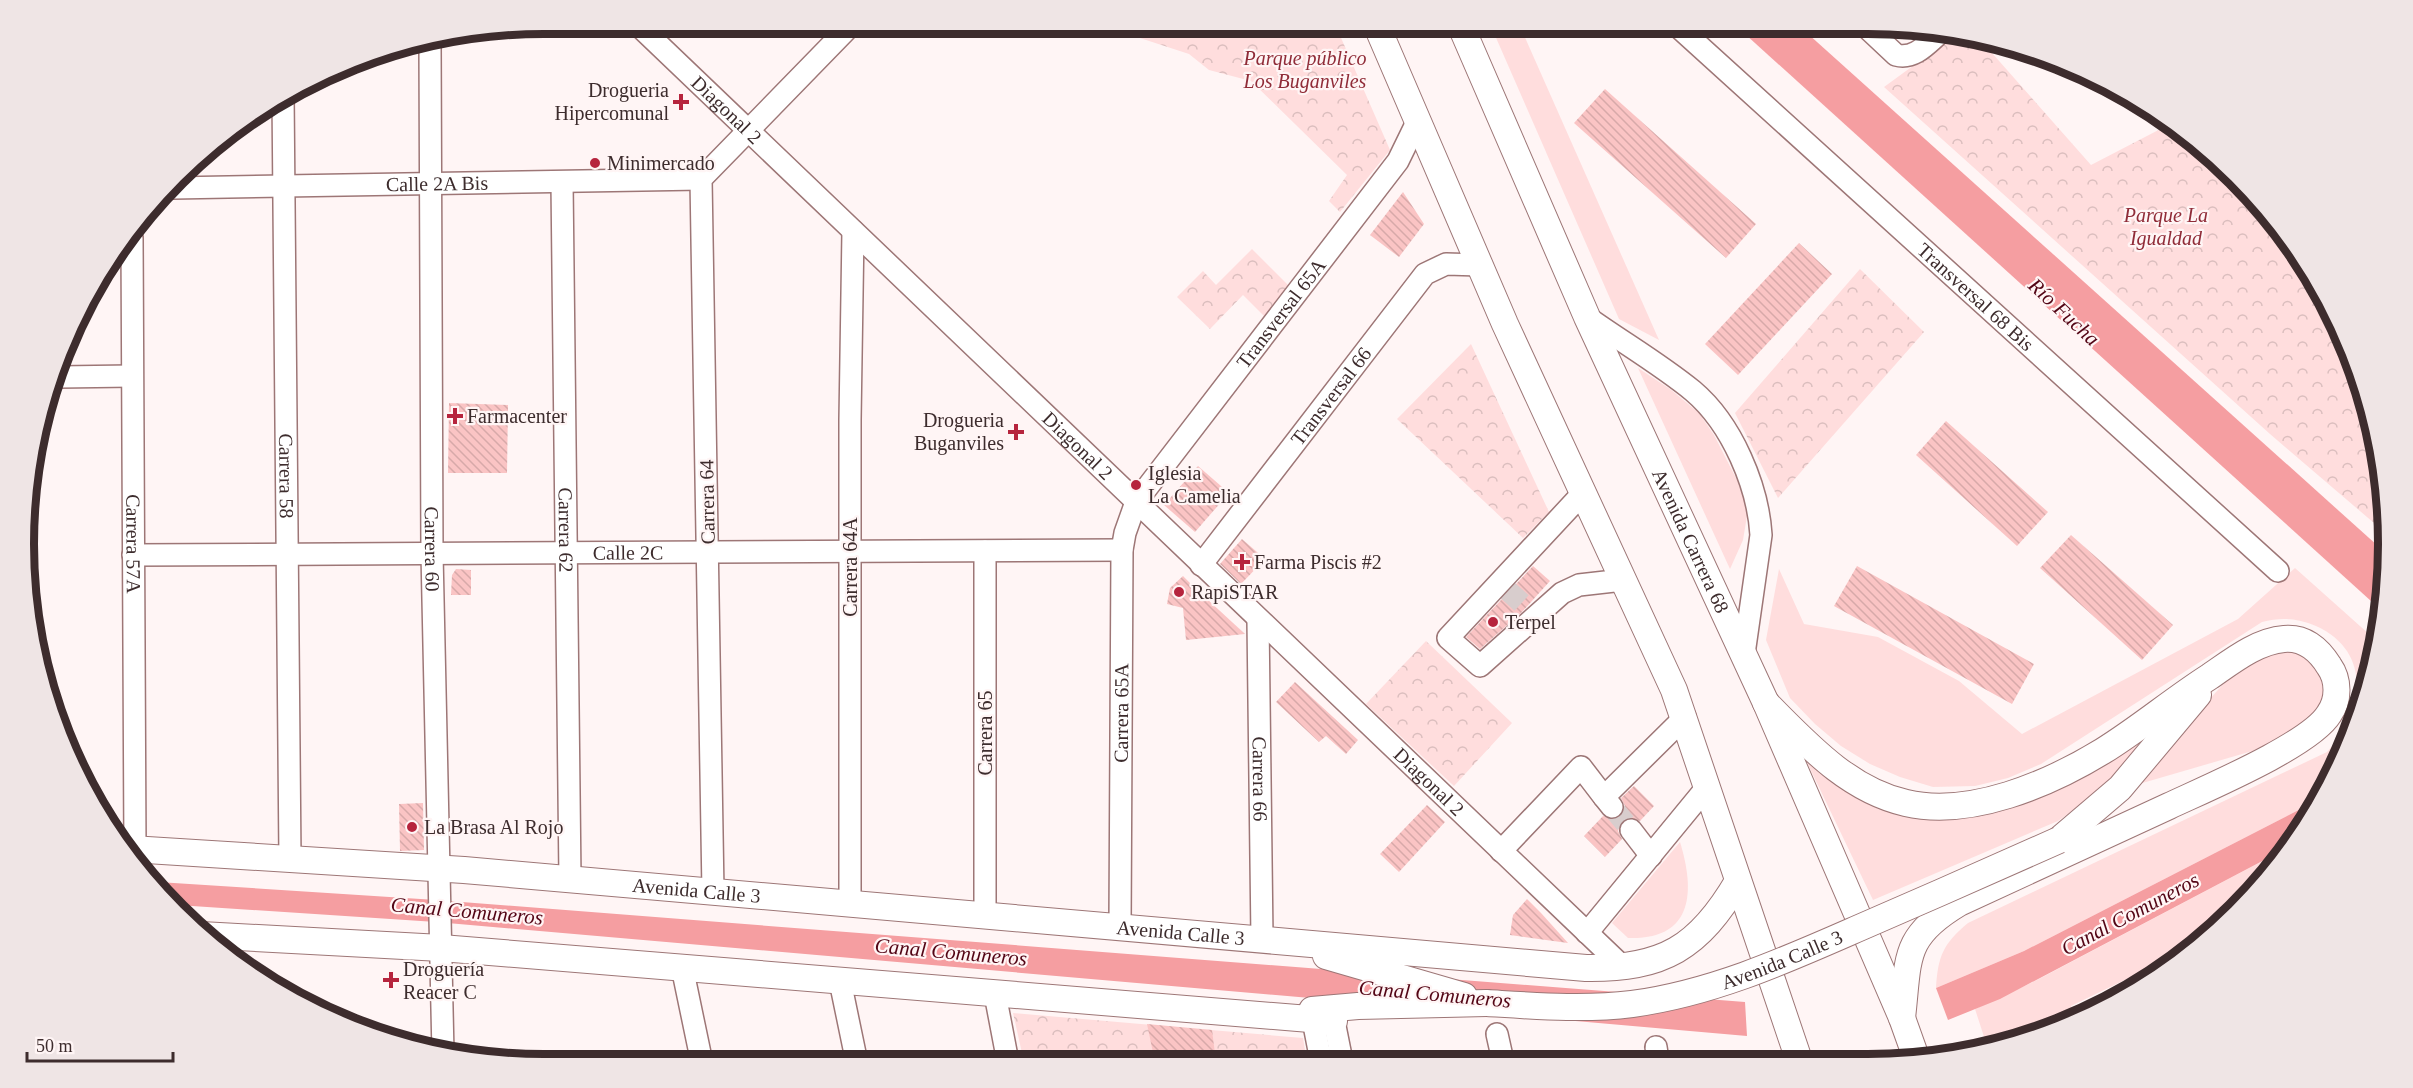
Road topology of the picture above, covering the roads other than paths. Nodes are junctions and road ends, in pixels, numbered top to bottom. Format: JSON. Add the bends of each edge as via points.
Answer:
{"nodes":[{"id":1,"x":647,"y":34,"type":"edge"},
{"id":2,"x":842,"y":34,"type":"edge"},
{"id":3,"x":1380,"y":34,"type":"edge"},
{"id":4,"x":1464,"y":34,"type":"edge"},
{"id":5,"x":1686,"y":34,"type":"edge"},
{"id":6,"x":1874,"y":34,"type":"edge"},
{"id":7,"x":1933,"y":39,"type":"edge"},
{"id":8,"x":430,"y":48,"type":"edge"},
{"id":9,"x":283,"y":107,"type":"edge"},
{"id":10,"x":1418,"y":120,"type":"junction"},
{"id":11,"x":748,"y":130,"type":"junction"},
{"id":12,"x":701,"y":179,"type":"junction"},
{"id":13,"x":562,"y":182,"type":"junction"},
{"id":14,"x":430,"y":184,"type":"junction"},
{"id":15,"x":284,"y":186,"type":"junction"},
{"id":16,"x":180,"y":188,"type":"edge"},
{"id":17,"x":853,"y":231,"type":"junction"},
{"id":18,"x":132,"y":245,"type":"edge"},
{"id":19,"x":1480,"y":265,"type":"junction"},
{"id":20,"x":1587,"y":317,"type":"junction"},
{"id":21,"x":63,"y":376,"type":"edge"},
{"id":22,"x":132,"y":376,"type":"junction"},
{"id":23,"x":1582,"y":493,"type":"junction"},
{"id":24,"x":1136,"y":502,"type":"junction"},
{"id":25,"x":1122,"y":550,"type":"junction"},
{"id":26,"x":850,"y":551,"type":"junction"},
{"id":27,"x":985,"y":551,"type":"junction"},
{"id":28,"x":708,"y":552,"type":"junction"},
{"id":29,"x":566,"y":553,"type":"junction"},
{"id":30,"x":288,"y":554,"type":"junction"},
{"id":31,"x":432,"y":554,"type":"junction"},
{"id":32,"x":133,"y":555,"type":"junction"},
{"id":33,"x":1201,"y":565,"type":"junction"},
{"id":34,"x":2278,"y":571,"type":"dead end"},
{"id":35,"x":1623,"y":580,"type":"junction"},
{"id":36,"x":1258,"y":620,"type":"junction"},
{"id":37,"x":1743,"y":654,"type":"junction"},
{"id":38,"x":2230,"y":663,"type":"junction"},
{"id":39,"x":1766,"y":703,"type":"junction"},
{"id":40,"x":1684,"y":717,"type":"junction"},
{"id":41,"x":2277,"y":752,"type":"junction"},
{"id":42,"x":1707,"y":787,"type":"junction"},
{"id":43,"x":1631,"y":830,"type":"tunnel mouth"},
{"id":44,"x":2059,"y":840,"type":"junction"},
{"id":45,"x":133,"y":845,"type":"edge"},
{"id":46,"x":137,"y":850,"type":"edge"},
{"id":47,"x":1501,"y":851,"type":"junction"},
{"id":48,"x":1651,"y":856,"type":"junction"},
{"id":49,"x":290,"y":859,"type":"junction"},
{"id":50,"x":440,"y":877,"type":"junction"},
{"id":51,"x":570,"y":879,"type":"junction"},
{"id":52,"x":1738,"y":881,"type":"junction"},
{"id":53,"x":713,"y":892,"type":"junction"},
{"id":54,"x":850,"y":903,"type":"junction"},
{"id":55,"x":985,"y":915,"type":"junction"},
{"id":56,"x":1120,"y":926,"type":"junction"},
{"id":57,"x":1587,"y":933,"type":"junction"},
{"id":58,"x":218,"y":935,"type":"edge"},
{"id":59,"x":441,"y":938,"type":"junction"},
{"id":60,"x":1262,"y":938,"type":"junction"},
{"id":61,"x":682,"y":967,"type":"junction"},
{"id":62,"x":1623,"y":967,"type":"junction"},
{"id":63,"x":840,"y":981,"type":"junction"},
{"id":64,"x":995,"y":993,"type":"junction"},
{"id":65,"x":1487,"y":1003,"type":"junction"},
{"id":66,"x":1252,"y":1015,"type":"junction"},
{"id":67,"x":1902,"y":1018,"type":"junction"},
{"id":68,"x":1324,"y":1020,"type":"junction"},
{"id":69,"x":1497,"y":1034,"type":"dead end"},
{"id":70,"x":443,"y":1043,"type":"edge"},
{"id":71,"x":1914,"y":1051,"type":"edge"},
{"id":72,"x":700,"y":1054,"type":"edge"},
{"id":73,"x":854,"y":1054,"type":"edge"},
{"id":74,"x":1006,"y":1054,"type":"edge"},
{"id":75,"x":1322,"y":1054,"type":"edge"},
{"id":76,"x":1339,"y":1054,"type":"edge"},
{"id":77,"x":1501,"y":1054,"type":"edge"},
{"id":78,"x":1797,"y":1054,"type":"edge"}],
"edges":[{"from":1,"to":11,"type":"street","name":"Diagonal 2"},
{"from":2,"to":11,"type":"street"},
{"from":3,"to":10,"type":"main road"},
{"from":4,"to":20,"type":"main road","name":"Avenida Carrera 68"},
{"from":5,"to":34,"type":"street","name":"Transversal 68 Bis"},
{"from":6,"to":7,"type":"street","via":[[1896,55],[1908,57]]},
{"from":8,"to":14,"type":"street","name":"Carrera 60"},
{"from":9,"to":15,"type":"street","name":"Carrera 58"},
{"from":10,"to":19,"type":"main road"},
{"from":10,"to":24,"type":"street","name":"Transversal 65A","via":[[1398,161]]},
{"from":11,"to":12,"type":"street"},
{"from":11,"to":17,"type":"street","name":"Diagonal 2"},
{"from":12,"to":13,"type":"street","name":"Calle 2A Bis"},
{"from":12,"to":28,"type":"street","name":"Carrera 64"},
{"from":13,"to":14,"type":"street","name":"Calle 2A Bis"},
{"from":13,"to":29,"type":"street","name":"Carrera 62"},
{"from":14,"to":15,"type":"street","name":"Calle 2A Bis"},
{"from":14,"to":31,"type":"street","name":"Carrera 60"},
{"from":15,"to":16,"type":"street","name":"Calle 2A Bis"},
{"from":15,"to":30,"type":"street","name":"Carrera 58"},
{"from":17,"to":24,"type":"street","name":"Diagonal 2"},
{"from":17,"to":26,"type":"street","name":"Carrera 64A"},
{"from":18,"to":22,"type":"street","name":"Carrera 57A"},
{"from":19,"to":23,"type":"main road"},
{"from":19,"to":33,"type":"street","name":"Transversal 66","via":[[1446,264],[1425,274]]},
{"from":20,"to":37,"type":"main road","name":"Avenida Carrera 68"},
{"from":20,"to":37,"type":"street","via":[[1695,392],[1727,432],[1750,481],[1761,535]]},
{"from":21,"to":22,"type":"street"},
{"from":22,"to":32,"type":"street","name":"Carrera 57A"},
{"from":23,"to":35,"type":"main road"},
{"from":23,"to":35,"type":"street","via":[[1503,586],[1448,638],[1480,666],[1531,612],[1562,593],[1579,585]]},
{"from":24,"to":25,"type":"street","name":"Carrera 65A"},
{"from":24,"to":33,"type":"street","name":"Diagonal 2"},
{"from":25,"to":27,"type":"street","name":"Calle 2C"},
{"from":25,"to":56,"type":"street","name":"Carrera 65A"},
{"from":26,"to":27,"type":"street","name":"Calle 2C"},
{"from":26,"to":28,"type":"street","name":"Calle 2C"},
{"from":26,"to":54,"type":"street","name":"Carrera 64A"},
{"from":27,"to":55,"type":"street","name":"Carrera 65"},
{"from":28,"to":29,"type":"street","name":"Calle 2C"},
{"from":28,"to":53,"type":"street","name":"Carrera 64"},
{"from":29,"to":31,"type":"street","name":"Calle 2C"},
{"from":29,"to":51,"type":"street","name":"Carrera 62"},
{"from":30,"to":31,"type":"street","name":"Calle 2C"},
{"from":30,"to":32,"type":"street","name":"Calle 2C"},
{"from":30,"to":49,"type":"street","name":"Carrera 58"},
{"from":31,"to":50,"type":"street","name":"Carrera 60"},
{"from":32,"to":45,"type":"street","name":"Carrera 57A"},
{"from":33,"to":36,"type":"street","name":"Diagonal 2"},
{"from":35,"to":40,"type":"main road"},
{"from":36,"to":47,"type":"street","name":"Diagonal 2"},
{"from":36,"to":60,"type":"street","name":"Carrera 66"},
{"from":37,"to":39,"type":"main road","name":"Avenida Carrera 68"},
{"from":38,"to":39,"type":"main road","name":"Avenida Calle 3","via":[[2076,766],[2021,790],[1957,806],[1929,807],[1884,796],[1825,760]]},
{"from":38,"to":41,"type":"main road","name":"Avenida Calle 3","via":[[2265,644],[2301,640],[2318,651],[2332,670],[2336,700],[2329,716]]},
{"from":38,"to":44,"type":"main road","name":"Avenida Calle 3","via":[[2205,686],[2120,788]]},
{"from":39,"to":67,"type":"main road","name":"Avenida Carrera 68"},
{"from":40,"to":42,"type":"main road"},
{"from":40,"to":47,"type":"street","via":[[1608,802],[1581,767]]},
{"from":41,"to":44,"type":"main road","name":"Avenida Calle 3","via":[[2144,800]]},
{"from":41,"to":67,"type":"main road","name":"Avenida Calle 3","via":[[1940,915],[1918,935],[1913,946]]},
{"from":42,"to":48,"type":"street"},
{"from":42,"to":52,"type":"main road"},
{"from":43,"to":48,"type":"street"},
{"from":44,"to":65,"type":"main road","name":"Avenida Calle 3","bridge":true,"via":[[1784,961],[1704,989],[1634,1004],[1587,1008]]},
{"from":46,"to":49,"type":"main road","name":"Avenida Calle 3"},
{"from":47,"to":57,"type":"street","name":"Diagonal 2"},
{"from":48,"to":57,"type":"street"},
{"from":49,"to":50,"type":"main road","name":"Avenida Calle 3"},
{"from":50,"to":51,"type":"main road","name":"Avenida Calle 3"},
{"from":50,"to":59,"type":"street","name":"Carrera 60"},
{"from":51,"to":53,"type":"main road","name":"Avenida Calle 3"},
{"from":52,"to":62,"type":"main road","name":"Avenida Calle 3","via":[[1713,919],[1688,943],[1658,959]]},
{"from":52,"to":78,"type":"main road"},
{"from":53,"to":54,"type":"main road","name":"Avenida Calle 3"},
{"from":54,"to":55,"type":"main road","name":"Avenida Calle 3"},
{"from":55,"to":56,"type":"main road","name":"Avenida Calle 3"},
{"from":56,"to":60,"type":"main road","name":"Avenida Calle 3"},
{"from":57,"to":62,"type":"street","name":"Diagonal 2"},
{"from":58,"to":59,"type":"main road","name":"Avenida Calle 3"},
{"from":59,"to":61,"type":"main road","name":"Avenida Calle 3"},
{"from":59,"to":70,"type":"street","name":"Carrera 60"},
{"from":60,"to":62,"type":"main road","name":"Avenida Calle 3","via":[[1586,968]]},
{"from":60,"to":65,"type":"main road","name":"Avenida Calle 3"},
{"from":61,"to":63,"type":"main road","name":"Avenida Calle 3"},
{"from":61,"to":72,"type":"street"},
{"from":63,"to":64,"type":"main road","name":"Avenida Calle 3"},
{"from":63,"to":73,"type":"street"},
{"from":64,"to":66,"type":"main road","name":"Avenida Calle 3"},
{"from":64,"to":74,"type":"street"},
{"from":65,"to":66,"type":"main road","name":"Avenida Calle 3","via":[[1358,1006]]},
{"from":66,"to":68,"type":"main road","name":"Avenida Calle 3"},
{"from":67,"to":71,"type":"main road","name":"Avenida Carrera 68"},
{"from":68,"to":75,"type":"street"},
{"from":68,"to":76,"type":"street"},
{"from":69,"to":77,"type":"street"}]}
